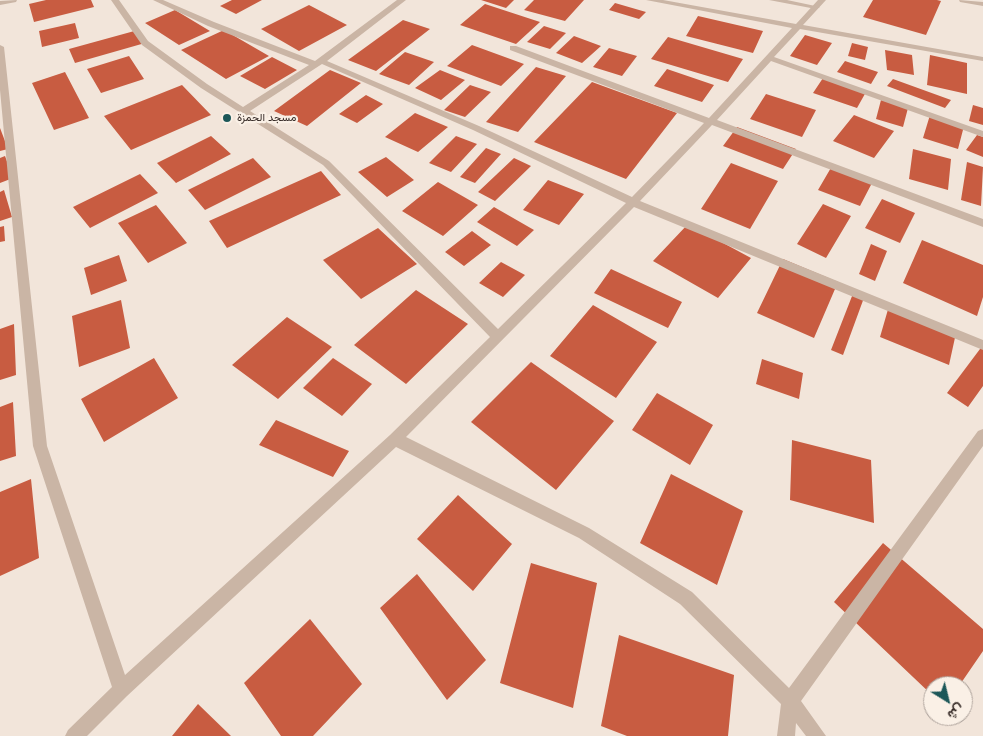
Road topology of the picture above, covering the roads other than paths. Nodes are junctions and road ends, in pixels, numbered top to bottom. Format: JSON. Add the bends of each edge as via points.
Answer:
{"nodes":[{"id":1,"x":13,"y":0,"type":"edge"},
{"id":2,"x":115,"y":0,"type":"edge"},
{"id":3,"x":157,"y":0,"type":"edge"},
{"id":4,"x":402,"y":0,"type":"edge"},
{"id":5,"x":650,"y":0,"type":"edge"},
{"id":6,"x":773,"y":0,"type":"edge"},
{"id":7,"x":963,"y":0,"type":"edge"},
{"id":8,"x":0,"y":3,"type":"edge"},
{"id":9,"x":819,"y":4,"type":"edge"},
{"id":10,"x":983,"y":4,"type":"edge"},
{"id":11,"x":801,"y":25,"type":"junction"},
{"id":12,"x":0,"y":47,"type":"edge"},
{"id":13,"x":513,"y":48,"type":"dead end"},
{"id":14,"x":770,"y":58,"type":"junction"},
{"id":15,"x":983,"y":59,"type":"edge"},
{"id":16,"x":317,"y":62,"type":"junction"},
{"id":17,"x":242,"y":111,"type":"junction"},
{"id":18,"x":712,"y":122,"type":"junction"},
{"id":19,"x":983,"y":134,"type":"edge"},
{"id":20,"x":633,"y":202,"type":"junction"},
{"id":21,"x":983,"y":223,"type":"edge"},
{"id":22,"x":498,"y":337,"type":"junction"},
{"id":23,"x":983,"y":345,"type":"edge"},
{"id":24,"x":983,"y":435,"type":"edge"},
{"id":25,"x":395,"y":439,"type":"junction"},
{"id":26,"x":120,"y":690,"type":"junction"},
{"id":27,"x":790,"y":701,"type":"junction"},
{"id":28,"x":74,"y":736,"type":"edge"},
{"id":29,"x":786,"y":736,"type":"edge"},
{"id":30,"x":817,"y":736,"type":"edge"}],
"edges":[{"from":1,"to":8,"type":"street"},
{"from":2,"to":17,"type":"street","via":[[145,43]]},
{"from":3,"to":16,"type":"street","via":[[211,24]]},
{"from":4,"to":16,"type":"street"},
{"from":5,"to":11,"type":"street"},
{"from":6,"to":9,"type":"street"},
{"from":7,"to":10,"type":"street"},
{"from":9,"to":11,"type":"street"},
{"from":11,"to":14,"type":"street"},
{"from":11,"to":15,"type":"street"},
{"from":12,"to":26,"type":"street","via":[[40,446]]},
{"from":13,"to":18,"type":"street"},
{"from":14,"to":18,"type":"street"},
{"from":14,"to":19,"type":"street"},
{"from":16,"to":17,"type":"street"},
{"from":16,"to":20,"type":"street","via":[[476,128]]},
{"from":17,"to":22,"type":"street","via":[[326,164]]},
{"from":18,"to":20,"type":"street"},
{"from":18,"to":21,"type":"street"},
{"from":20,"to":22,"type":"street"},
{"from":20,"to":23,"type":"street"},
{"from":22,"to":25,"type":"street"},
{"from":24,"to":27,"type":"street"},
{"from":25,"to":26,"type":"street"},
{"from":25,"to":27,"type":"street","via":[[584,533],[686,598]]},
{"from":26,"to":28,"type":"street"},
{"from":27,"to":29,"type":"street"},
{"from":27,"to":30,"type":"street"}]}
